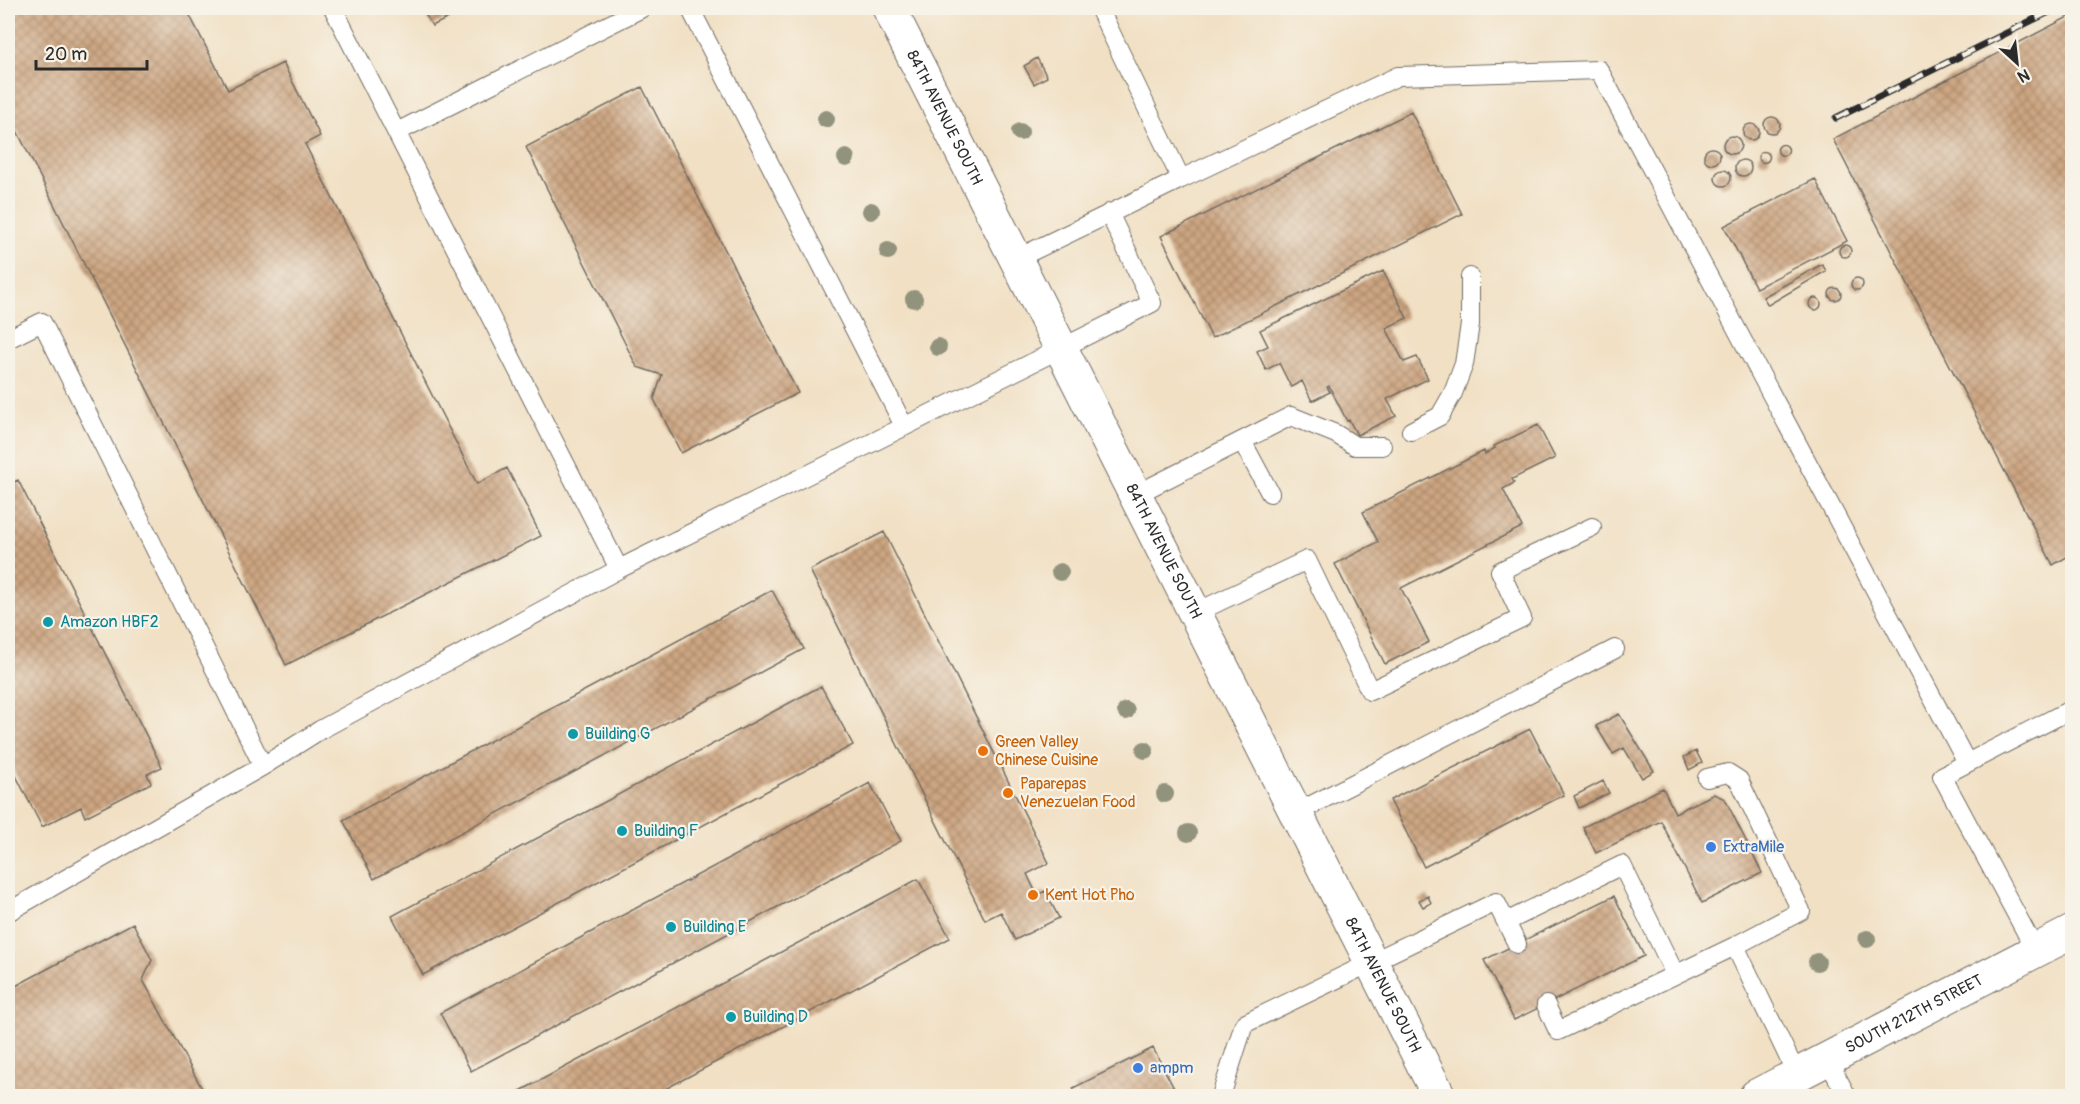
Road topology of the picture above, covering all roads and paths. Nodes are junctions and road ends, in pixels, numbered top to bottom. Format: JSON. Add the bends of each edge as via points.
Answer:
{"nodes":[{"id":1,"x":333,"y":8,"type":"edge"},
{"id":2,"x":642,"y":8,"type":"edge"},
{"id":3,"x":690,"y":8,"type":"edge"},
{"id":4,"x":888,"y":8,"type":"edge"},
{"id":5,"x":1099,"y":8,"type":"edge"},
{"id":6,"x":397,"y":132,"type":"junction"},
{"id":7,"x":1181,"y":178,"type":"junction"},
{"id":8,"x":1109,"y":213,"type":"junction"},
{"id":9,"x":1016,"y":259,"type":"junction"},
{"id":10,"x":1470,"y":278,"type":"dead end"},
{"id":11,"x":8,"y":339,"type":"edge"},
{"id":12,"x":1060,"y":347,"type":"junction"},
{"id":13,"x":904,"y":426,"type":"junction"},
{"id":14,"x":1411,"y":431,"type":"dead end"},
{"id":15,"x":1242,"y":441,"type":"junction"},
{"id":16,"x":1382,"y":446,"type":"dead end"},
{"id":17,"x":1270,"y":493,"type":"dead end"},
{"id":18,"x":1135,"y":495,"type":"junction"},
{"id":19,"x":1592,"y":527,"type":"dead end"},
{"id":20,"x":619,"y":569,"type":"junction"},
{"id":21,"x":1195,"y":613,"type":"junction"},
{"id":22,"x":1615,"y":649,"type":"dead end"},
{"id":23,"x":2073,"y":709,"type":"edge"},
{"id":24,"x":1967,"y":763,"type":"junction"},
{"id":25,"x":263,"y":766,"type":"junction"},
{"id":26,"x":1707,"y":777,"type":"dead end"},
{"id":27,"x":1296,"y":813,"type":"junction"},
{"id":28,"x":8,"y":912,"type":"edge"},
{"id":29,"x":1506,"y":922,"type":"junction"},
{"id":30,"x":2073,"y":932,"type":"edge"},
{"id":31,"x":1517,"y":944,"type":"dead end"},
{"id":32,"x":1735,"y":946,"type":"junction"},
{"id":33,"x":2036,"y":951,"type":"junction"},
{"id":34,"x":1372,"y":963,"type":"junction"},
{"id":35,"x":1675,"y":974,"type":"junction"},
{"id":36,"x":1546,"y":1005,"type":"dead end"},
{"id":37,"x":1827,"y":1059,"type":"junction"},
{"id":38,"x":1797,"y":1075,"type":"junction"},
{"id":39,"x":1221,"y":1096,"type":"edge"},
{"id":40,"x":1439,"y":1096,"type":"edge"},
{"id":41,"x":1756,"y":1096,"type":"edge"},
{"id":42,"x":1846,"y":1096,"type":"edge"}],
"edges":[{"from":1,"to":6,"type":"lane"},
{"from":2,"to":6,"type":"lane"},
{"from":3,"to":13,"type":"lane"},
{"from":4,"to":9,"type":"main road","name":"84TH AVENUE SOUTH"},
{"from":5,"to":7,"type":"lane"},
{"from":6,"to":20,"type":"lane"},
{"from":7,"to":8,"type":"lane"},
{"from":7,"to":24,"type":"lane","via":[[1398,76],[1599,70]]},
{"from":8,"to":9,"type":"lane"},
{"from":8,"to":12,"type":"lane","via":[[1152,303]]},
{"from":9,"to":12,"type":"main road","name":"84TH AVENUE SOUTH"},
{"from":10,"to":14,"type":"lane","via":[[1470,324],[1464,364],[1453,393],[1440,416]]},
{"from":11,"to":25,"type":"lane","via":[[42,322]]},
{"from":12,"to":13,"type":"lane"},
{"from":12,"to":18,"type":"main road","name":"84TH AVENUE SOUTH"},
{"from":13,"to":20,"type":"lane"},
{"from":15,"to":16,"type":"lane","via":[[1290,416],[1355,446]]},
{"from":15,"to":17,"type":"lane"},
{"from":15,"to":18,"type":"lane"},
{"from":18,"to":21,"type":"main road","name":"84TH AVENUE SOUTH"},
{"from":19,"to":21,"type":"lane","via":[[1500,571],[1522,618],[1370,691],[1306,560]]},
{"from":20,"to":25,"type":"lane","via":[[320,730]]},
{"from":21,"to":27,"type":"main road","name":"84TH AVENUE SOUTH"},
{"from":22,"to":27,"type":"lane"},
{"from":23,"to":24,"type":"lane"},
{"from":24,"to":33,"type":"lane","via":[[1942,776]]},
{"from":25,"to":28,"type":"lane"},
{"from":26,"to":32,"type":"lane","via":[[1728,773],[1739,780],[1801,911]]},
{"from":27,"to":34,"type":"main road","name":"84TH AVENUE SOUTH"},
{"from":29,"to":31,"type":"lane"},
{"from":29,"to":34,"type":"lane","via":[[1496,902]]},
{"from":29,"to":35,"type":"lane","via":[[1622,865]]},
{"from":30,"to":33,"type":"main road","name":"SOUTH 212TH STREET"},
{"from":32,"to":35,"type":"lane"},
{"from":32,"to":38,"type":"lane"},
{"from":33,"to":37,"type":"main road","name":"SOUTH 212TH STREET"},
{"from":34,"to":39,"type":"lane","via":[[1244,1024]]},
{"from":34,"to":40,"type":"main road","name":"84TH AVENUE SOUTH"},
{"from":35,"to":36,"type":"lane","via":[[1558,1031]]},
{"from":37,"to":38,"type":"main road","name":"SOUTH 212TH STREET"},
{"from":37,"to":42,"type":"lane"},
{"from":38,"to":41,"type":"main road","name":"SOUTH 212TH STREET"}]}
